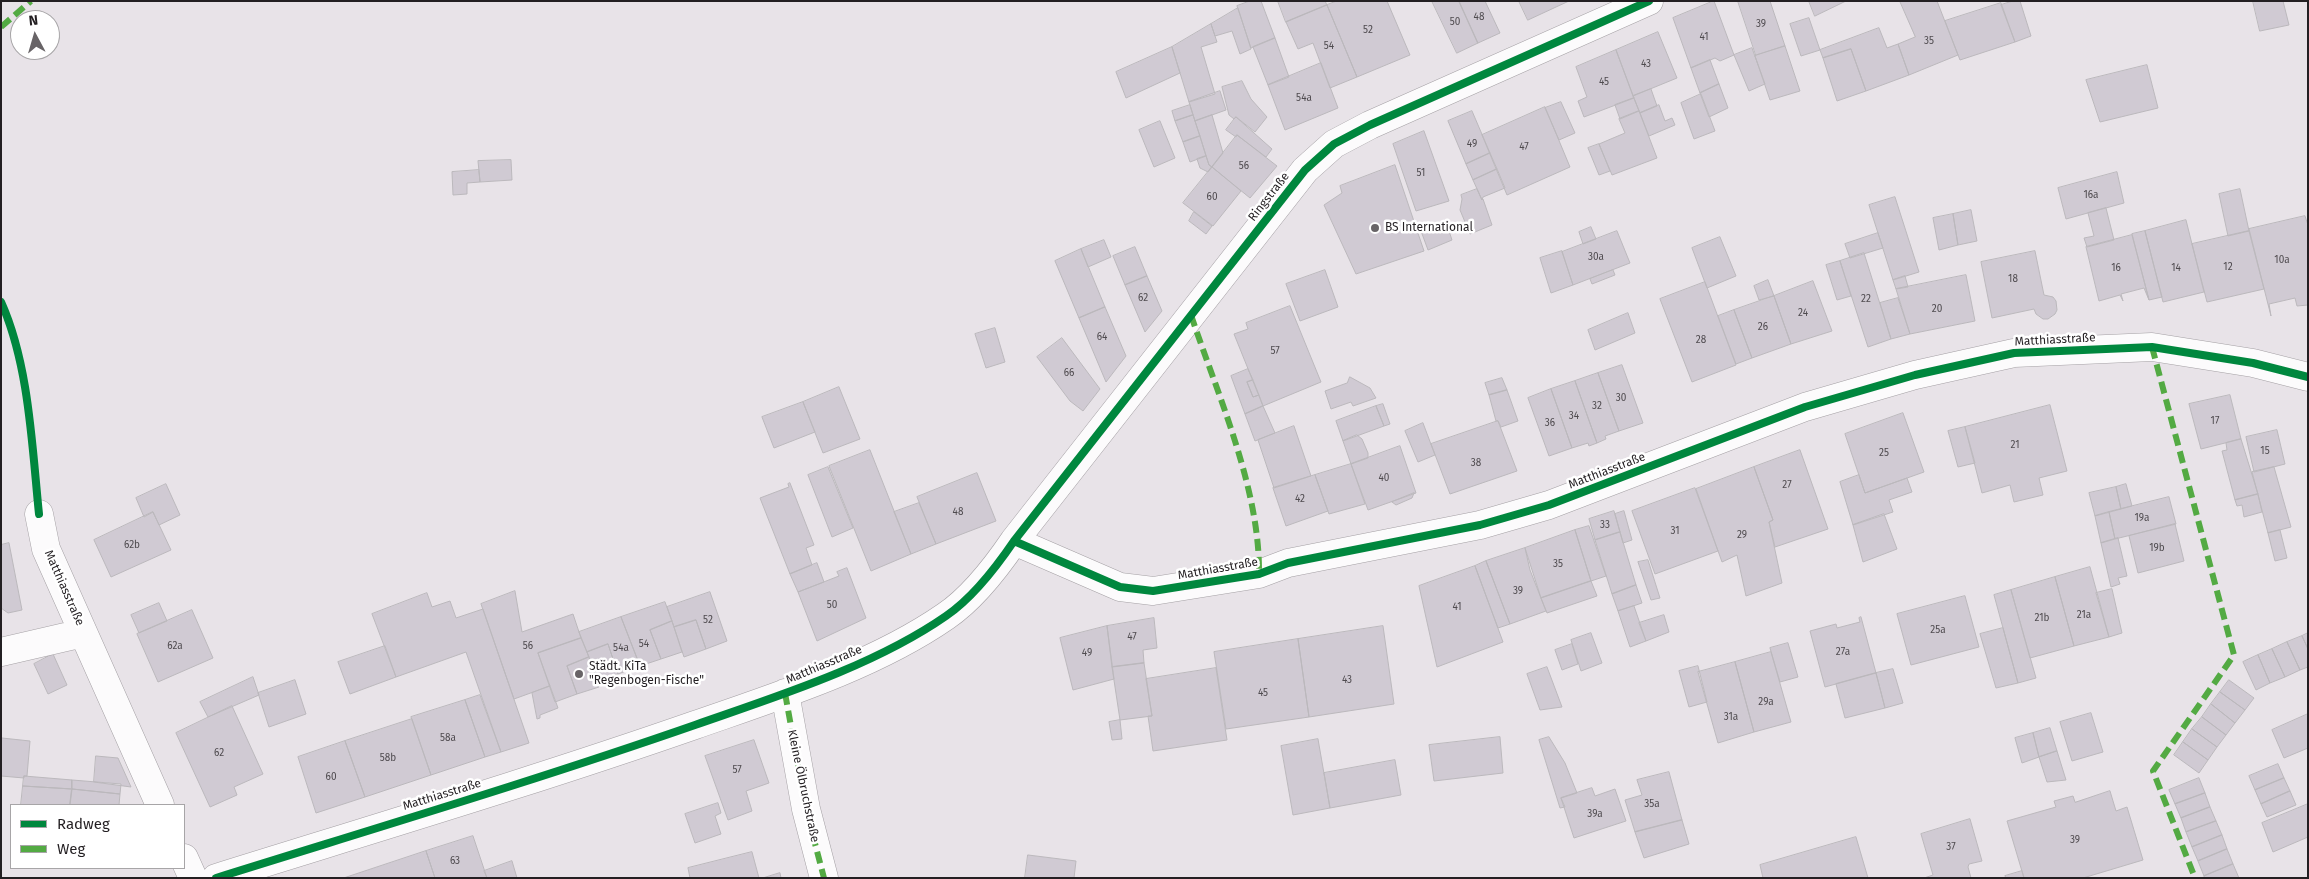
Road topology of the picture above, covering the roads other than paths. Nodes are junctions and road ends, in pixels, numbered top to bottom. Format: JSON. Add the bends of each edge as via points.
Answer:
{"nodes":[{"id":1,"x":1649,"y":1,"type":"edge"},
{"id":2,"x":2308,"y":377,"type":"edge"},
{"id":3,"x":39,"y":514,"type":"dead end"},
{"id":4,"x":1014,"y":541,"type":"junction"},
{"id":5,"x":83,"y":633,"type":"junction"},
{"id":6,"x":1,"y":652,"type":"edge"},
{"id":7,"x":785,"y":693,"type":"junction"},
{"id":8,"x":160,"y":804,"type":"edge"},
{"id":9,"x":185,"y":860,"type":"edge"},
{"id":10,"x":193,"y":878,"type":"edge"},
{"id":11,"x":216,"y":878,"type":"edge"},
{"id":12,"x":824,"y":878,"type":"edge"}],
"edges":[{"from":1,"to":4,"type":"street","name":"Ringstraße","via":[[1334,144],[1305,170]]},
{"from":2,"to":4,"type":"street","name":"Matthiasstraße","via":[[2253,363],[2152,347],[2014,353],[1915,375],[1805,407],[1549,505],[1480,525],[1288,563],[1259,574],[1153,591],[1120,587]]},
{"from":3,"to":5,"type":"street","name":"Matthiasstraße","via":[[46,549]]},
{"from":4,"to":7,"type":"street","name":"Matthiasstraße","via":[[994,570],[947,615],[882,652]]},
{"from":5,"to":6,"type":"street","name":"Matthiasstraße"},
{"from":5,"to":8,"type":"street","name":"Matthiasstraße"},
{"from":7,"to":11,"type":"street","name":"Matthiasstraße","via":[[608,755]]},
{"from":7,"to":12,"type":"street","name":"Kleine Ölbruchstraße","via":[[806,809]]},
{"from":9,"to":10,"type":"street"}]}
